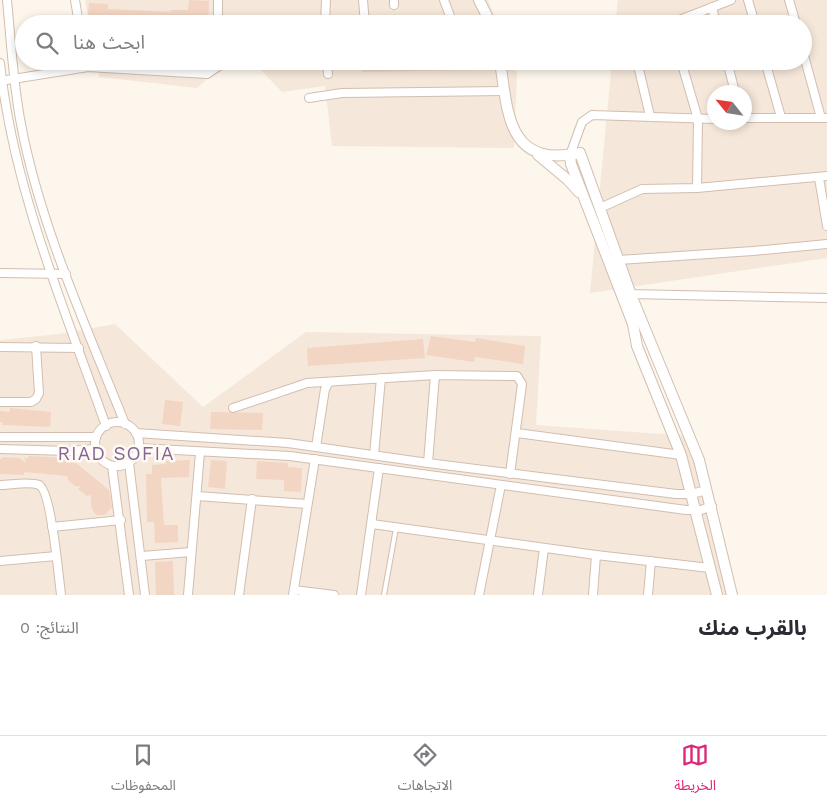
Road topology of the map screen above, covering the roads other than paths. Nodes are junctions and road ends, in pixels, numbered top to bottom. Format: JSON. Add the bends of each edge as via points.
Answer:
{"nodes":[{"id":1,"x":7,"y":0,"type":"edge"},
{"id":2,"x":75,"y":0,"type":"edge"},
{"id":3,"x":218,"y":0,"type":"edge"},
{"id":4,"x":326,"y":0,"type":"edge"},
{"id":5,"x":363,"y":0,"type":"edge"},
{"id":6,"x":444,"y":0,"type":"edge"},
{"id":7,"x":479,"y":0,"type":"edge"},
{"id":8,"x":731,"y":0,"type":"edge"},
{"id":9,"x":748,"y":0,"type":"edge"},
{"id":10,"x":789,"y":0,"type":"edge"},
{"id":11,"x":712,"y":7,"type":"junction"},
{"id":12,"x":78,"y":15,"type":"edge"},
{"id":13,"x":218,"y":15,"type":"edge"},
{"id":14,"x":326,"y":15,"type":"edge"},
{"id":15,"x":364,"y":15,"type":"edge"},
{"id":16,"x":450,"y":15,"type":"edge"},
{"id":17,"x":486,"y":15,"type":"edge"},
{"id":18,"x":692,"y":15,"type":"edge"},
{"id":19,"x":714,"y":15,"type":"edge"},
{"id":20,"x":752,"y":15,"type":"edge"},
{"id":21,"x":793,"y":15,"type":"edge"},
{"id":22,"x":0,"y":63,"type":"edge"},
{"id":23,"x":58,"y":70,"type":"edge"},
{"id":24,"x":159,"y":70,"type":"edge"},
{"id":25,"x":213,"y":70,"type":"edge"},
{"id":26,"x":328,"y":70,"type":"edge"},
{"id":27,"x":501,"y":70,"type":"edge"},
{"id":28,"x":639,"y":70,"type":"edge"},
{"id":29,"x":684,"y":70,"type":"edge"},
{"id":30,"x":729,"y":70,"type":"edge"},
{"id":31,"x":768,"y":70,"type":"edge"},
{"id":32,"x":809,"y":70,"type":"edge"},
{"id":33,"x":328,"y":74,"type":"dead end"},
{"id":34,"x":14,"y":79,"type":"junction"},
{"id":35,"x":1,"y":81,"type":"edge"},
{"id":36,"x":733,"y":85,"type":"edge"},
{"id":37,"x":505,"y":92,"type":"junction"},
{"id":38,"x":308,"y":98,"type":"dead end"},
{"id":39,"x":650,"y":116,"type":"junction"},
{"id":40,"x":781,"y":117,"type":"junction"},
{"id":41,"x":752,"y":118,"type":"edge"},
{"id":42,"x":824,"y":118,"type":"edge"},
{"id":43,"x":698,"y":119,"type":"junction"},
{"id":44,"x":707,"y":119,"type":"edge"},
{"id":45,"x":533,"y":151,"type":"junction"},
{"id":46,"x":575,"y":154,"type":"junction"},
{"id":47,"x":823,"y":177,"type":"edge"},
{"id":48,"x":697,"y":188,"type":"junction"},
{"id":49,"x":584,"y":198,"type":"junction"},
{"id":50,"x":600,"y":208,"type":"junction"},
{"id":51,"x":827,"y":226,"type":"edge"},
{"id":52,"x":827,"y":244,"type":"edge"},
{"id":53,"x":619,"y":260,"type":"junction"},
{"id":54,"x":0,"y":273,"type":"edge"},
{"id":55,"x":50,"y":274,"type":"junction"},
{"id":56,"x":66,"y":274,"type":"junction"},
{"id":57,"x":620,"y":294,"type":"junction"},
{"id":58,"x":631,"y":295,"type":"junction"},
{"id":59,"x":827,"y":298,"type":"edge"},
{"id":60,"x":0,"y":346,"type":"edge"},
{"id":61,"x":36,"y":346,"type":"junction"},
{"id":62,"x":79,"y":348,"type":"junction"},
{"id":63,"x":435,"y":375,"type":"junction"},
{"id":64,"x":382,"y":378,"type":"junction"},
{"id":65,"x":329,"y":382,"type":"junction"},
{"id":66,"x":0,"y":402,"type":"edge"},
{"id":67,"x":233,"y":408,"type":"dead end"},
{"id":68,"x":126,"y":424,"type":"junction"},
{"id":69,"x":106,"y":426,"type":"junction"},
{"id":70,"x":136,"y":433,"type":"junction"},
{"id":71,"x":517,"y":433,"type":"junction"},
{"id":72,"x":96,"y":436,"type":"junction"},
{"id":73,"x":0,"y":437,"type":"edge"},
{"id":74,"x":316,"y":447,"type":"junction"},
{"id":75,"x":138,"y":448,"type":"junction"},
{"id":76,"x":0,"y":449,"type":"edge"},
{"id":77,"x":95,"y":449,"type":"junction"},
{"id":78,"x":200,"y":452,"type":"junction"},
{"id":79,"x":374,"y":455,"type":"junction"},
{"id":80,"x":681,"y":455,"type":"junction"},
{"id":81,"x":315,"y":459,"type":"junction"},
{"id":82,"x":129,"y":463,"type":"junction"},
{"id":83,"x":428,"y":463,"type":"junction"},
{"id":84,"x":112,"y":466,"type":"junction"},
{"id":85,"x":379,"y":468,"type":"junction"},
{"id":86,"x":510,"y":474,"type":"junction"},
{"id":87,"x":0,"y":485,"type":"edge"},
{"id":88,"x":501,"y":485,"type":"junction"},
{"id":89,"x":707,"y":490,"type":"junction"},
{"id":90,"x":691,"y":494,"type":"junction"},
{"id":91,"x":198,"y":496,"type":"junction"},
{"id":92,"x":252,"y":499,"type":"junction"},
{"id":93,"x":307,"y":504,"type":"junction"},
{"id":94,"x":712,"y":506,"type":"junction"},
{"id":95,"x":695,"y":510,"type":"junction"},
{"id":96,"x":121,"y":520,"type":"junction"},
{"id":97,"x":372,"y":524,"type":"junction"},
{"id":98,"x":52,"y":527,"type":"junction"},
{"id":99,"x":396,"y":527,"type":"junction"},
{"id":100,"x":490,"y":541,"type":"junction"},
{"id":101,"x":544,"y":548,"type":"junction"},
{"id":102,"x":191,"y":552,"type":"junction"},
{"id":103,"x":596,"y":555,"type":"junction"},
{"id":104,"x":56,"y":556,"type":"junction"},
{"id":105,"x":142,"y":556,"type":"junction"},
{"id":106,"x":0,"y":561,"type":"edge"},
{"id":107,"x":651,"y":562,"type":"junction"},
{"id":108,"x":710,"y":568,"type":"junction"},
{"id":109,"x":293,"y":593,"type":"edge"},
{"id":110,"x":61,"y":595,"type":"edge"},
{"id":111,"x":129,"y":595,"type":"edge"},
{"id":112,"x":145,"y":595,"type":"edge"},
{"id":113,"x":188,"y":595,"type":"edge"},
{"id":114,"x":239,"y":595,"type":"edge"},
{"id":115,"x":334,"y":595,"type":"edge"},
{"id":116,"x":361,"y":595,"type":"edge"},
{"id":117,"x":384,"y":595,"type":"edge"},
{"id":118,"x":480,"y":595,"type":"edge"},
{"id":119,"x":538,"y":595,"type":"edge"},
{"id":120,"x":593,"y":595,"type":"edge"},
{"id":121,"x":648,"y":595,"type":"edge"},
{"id":122,"x":717,"y":595,"type":"edge"},
{"id":123,"x":732,"y":595,"type":"edge"}],
"edges":[{"from":1,"to":34,"type":"street"},
{"from":2,"to":12,"type":"street"},
{"from":3,"to":13,"type":"street"},
{"from":4,"to":14,"type":"street"},
{"from":5,"to":15,"type":"street"},
{"from":6,"to":16,"type":"street"},
{"from":7,"to":17,"type":"street"},
{"from":8,"to":11,"type":"street"},
{"from":9,"to":20,"type":"street"},
{"from":10,"to":21,"type":"street"},
{"from":11,"to":18,"type":"street"},
{"from":11,"to":19,"type":"street"},
{"from":22,"to":35,"type":"street"},
{"from":23,"to":34,"type":"street"},
{"from":24,"to":25,"type":"street","via":[[207,74]]},
{"from":26,"to":33,"type":"street"},
{"from":27,"to":37,"type":"street"},
{"from":28,"to":39,"type":"street"},
{"from":29,"to":43,"type":"street"},
{"from":30,"to":36,"type":"street"},
{"from":31,"to":40,"type":"street"},
{"from":32,"to":42,"type":"street"},
{"from":34,"to":35,"type":"street"},
{"from":34,"to":56,"type":"street","via":[[27,150]]},
{"from":35,"to":55,"type":"street","via":[[14,149]]},
{"from":37,"to":38,"type":"street","via":[[342,92]]},
{"from":37,"to":45,"type":"street","via":[[510,119],[517,134]]},
{"from":39,"to":43,"type":"street"},
{"from":39,"to":46,"type":"street","via":[[592,115],[582,122]]},
{"from":40,"to":41,"type":"street"},
{"from":40,"to":42,"type":"street"},
{"from":43,"to":44,"type":"street"},
{"from":43,"to":48,"type":"street"},
{"from":45,"to":46,"type":"street","via":[[546,156]]},
{"from":45,"to":49,"type":"street"},
{"from":46,"to":49,"type":"street","via":[[571,164]]},
{"from":46,"to":50,"type":"street"},
{"from":47,"to":48,"type":"street"},
{"from":47,"to":51,"type":"street"},
{"from":48,"to":50,"type":"street","via":[[642,189]]},
{"from":49,"to":57,"type":"street"},
{"from":50,"to":53,"type":"street"},
{"from":52,"to":53,"type":"street"},
{"from":53,"to":58,"type":"street"},
{"from":54,"to":55,"type":"street"},
{"from":55,"to":56,"type":"street"},
{"from":55,"to":62,"type":"street"},
{"from":56,"to":68,"type":"street"},
{"from":57,"to":58,"type":"street"},
{"from":57,"to":80,"type":"street","via":[[633,324],[637,346]]},
{"from":58,"to":59,"type":"street"},
{"from":58,"to":89,"type":"street","via":[[690,434]]},
{"from":60,"to":61,"type":"street"},
{"from":61,"to":62,"type":"street"},
{"from":61,"to":66,"type":"street","via":[[39,393],[36,399],[31,402]]},
{"from":62,"to":69,"type":"street"},
{"from":63,"to":64,"type":"street"},
{"from":63,"to":71,"type":"street","via":[[520,378]]},
{"from":63,"to":83,"type":"street"},
{"from":64,"to":65,"type":"street"},
{"from":64,"to":79,"type":"street"},
{"from":65,"to":67,"type":"street","via":[[307,383]]},
{"from":65,"to":74,"type":"street","via":[[325,389]]},
{"from":68,"to":69,"type":"street","via":[[119,422]]},
{"from":68,"to":70,"type":"street"},
{"from":69,"to":72,"type":"street"},
{"from":70,"to":74,"type":"street"},
{"from":70,"to":75,"type":"street"},
{"from":71,"to":80,"type":"street"},
{"from":71,"to":86,"type":"street"},
{"from":72,"to":73,"type":"street"},
{"from":72,"to":77,"type":"street"},
{"from":74,"to":79,"type":"street"},
{"from":75,"to":78,"type":"street"},
{"from":75,"to":82,"type":"street"},
{"from":76,"to":77,"type":"street"},
{"from":77,"to":84,"type":"street","via":[[104,463]]},
{"from":78,"to":81,"type":"street"},
{"from":78,"to":91,"type":"street"},
{"from":79,"to":83,"type":"street"},
{"from":80,"to":90,"type":"street"},
{"from":81,"to":85,"type":"street"},
{"from":81,"to":93,"type":"street"},
{"from":82,"to":84,"type":"street"},
{"from":82,"to":105,"type":"street"},
{"from":83,"to":86,"type":"street"},
{"from":84,"to":96,"type":"street"},
{"from":85,"to":88,"type":"street"},
{"from":85,"to":97,"type":"street"},
{"from":86,"to":90,"type":"street"},
{"from":87,"to":98,"type":"street","via":[[40,486],[44,490]]},
{"from":88,"to":95,"type":"street"},
{"from":88,"to":100,"type":"street"},
{"from":89,"to":90,"type":"street"},
{"from":89,"to":94,"type":"street"},
{"from":90,"to":95,"type":"street"},
{"from":91,"to":92,"type":"street"},
{"from":91,"to":102,"type":"street"},
{"from":92,"to":93,"type":"street"},
{"from":92,"to":114,"type":"street"},
{"from":93,"to":109,"type":"street"},
{"from":94,"to":95,"type":"street"},
{"from":94,"to":123,"type":"street"},
{"from":95,"to":108,"type":"street"},
{"from":96,"to":98,"type":"street"},
{"from":96,"to":111,"type":"street"},
{"from":97,"to":99,"type":"street"},
{"from":97,"to":116,"type":"street"},
{"from":98,"to":104,"type":"street"},
{"from":99,"to":100,"type":"street"},
{"from":99,"to":117,"type":"lane"},
{"from":100,"to":101,"type":"street"},
{"from":100,"to":118,"type":"street"},
{"from":101,"to":103,"type":"street"},
{"from":101,"to":119,"type":"street"},
{"from":102,"to":105,"type":"street"},
{"from":102,"to":113,"type":"street"},
{"from":103,"to":107,"type":"street"},
{"from":103,"to":120,"type":"street"},
{"from":104,"to":106,"type":"street"},
{"from":104,"to":110,"type":"street"},
{"from":105,"to":112,"type":"street"},
{"from":107,"to":108,"type":"street"},
{"from":107,"to":121,"type":"street"},
{"from":108,"to":122,"type":"street"},
{"from":109,"to":115,"type":"street"}]}
